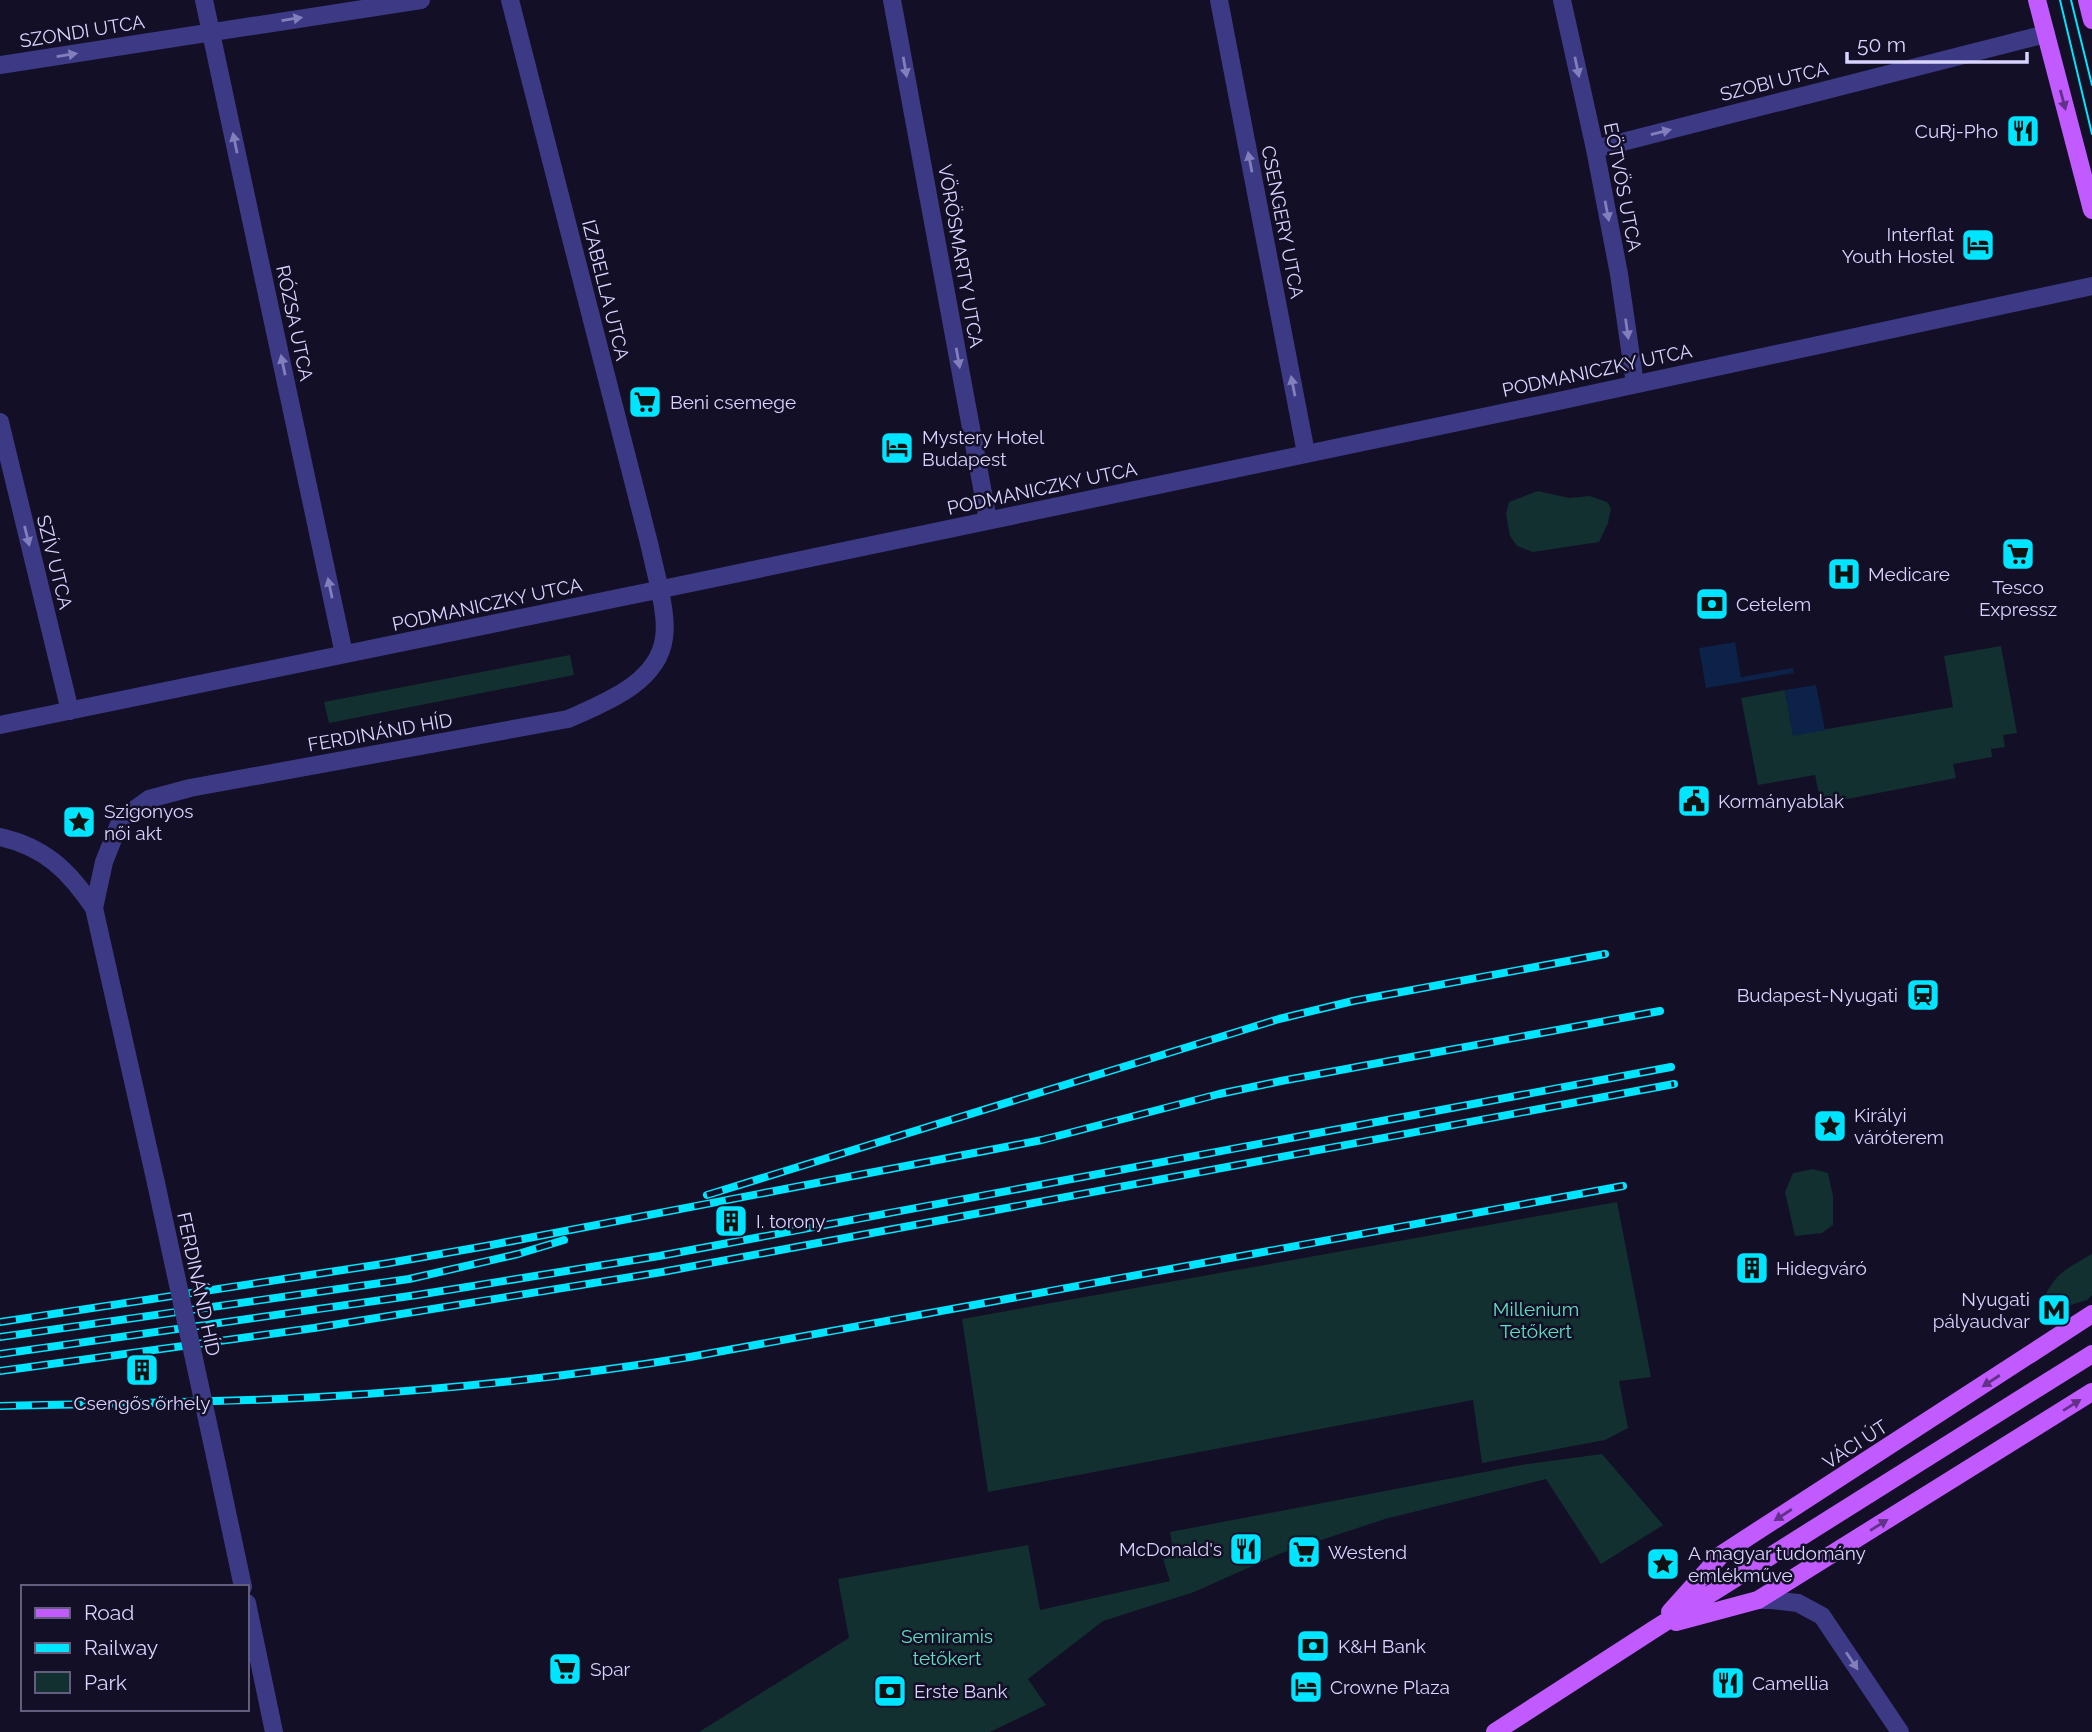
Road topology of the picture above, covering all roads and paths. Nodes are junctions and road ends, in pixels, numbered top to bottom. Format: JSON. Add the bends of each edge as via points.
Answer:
{"nodes":[{"id":1,"x":204,"y":0,"type":"edge"},
{"id":2,"x":421,"y":0,"type":"edge"},
{"id":3,"x":510,"y":0,"type":"edge"},
{"id":4,"x":892,"y":0,"type":"edge"},
{"id":5,"x":1219,"y":0,"type":"edge"},
{"id":6,"x":1562,"y":0,"type":"edge"},
{"id":7,"x":2037,"y":0,"type":"edge"},
{"id":8,"x":2087,"y":0,"type":"edge"},
{"id":9,"x":2092,"y":20,"type":"edge"},
{"id":10,"x":211,"y":32,"type":"junction"},
{"id":11,"x":2046,"y":34,"type":"junction"},
{"id":12,"x":0,"y":65,"type":"edge"},
{"id":13,"x":1595,"y":149,"type":"junction"},
{"id":14,"x":2092,"y":210,"type":"edge"},
{"id":15,"x":2092,"y":286,"type":"edge"},
{"id":16,"x":1635,"y":384,"type":"junction"},
{"id":17,"x":0,"y":422,"type":"edge"},
{"id":18,"x":1306,"y":453,"type":"junction"},
{"id":19,"x":988,"y":520,"type":"junction"},
{"id":20,"x":659,"y":590,"type":"junction"},
{"id":21,"x":345,"y":654,"type":"junction"},
{"id":22,"x":70,"y":711,"type":"junction"},
{"id":23,"x":0,"y":725,"type":"edge"},
{"id":24,"x":0,"y":837,"type":"edge"},
{"id":25,"x":96,"y":914,"type":"junction"},
{"id":26,"x":2092,"y":1314,"type":"edge"},
{"id":27,"x":2092,"y":1354,"type":"edge"},
{"id":28,"x":2092,"y":1392,"type":"edge"},
{"id":29,"x":243,"y":1585,"type":"edge"},
{"id":30,"x":1758,"y":1601,"type":"junction"},
{"id":31,"x":248,"y":1608,"type":"edge"},
{"id":32,"x":1656,"y":1628,"type":"junction"},
{"id":33,"x":274,"y":1732,"type":"edge"},
{"id":34,"x":1495,"y":1732,"type":"edge"},
{"id":35,"x":1900,"y":1732,"type":"edge"}],
"edges":[{"from":1,"to":10,"type":"street","name":"RÓZSA UTCA"},
{"from":10,"to":2,"type":"street","name":"SZONDI UTCA","one_way":true},
{"from":3,"to":20,"type":"street","name":"IZABELLA UTCA"},
{"from":4,"to":19,"type":"street","name":"VÖRÖSMARTY UTCA","one_way":true},
{"from":18,"to":5,"type":"street","name":"CSENGERY UTCA","one_way":true},
{"from":6,"to":13,"type":"street","name":"EÖTVÖS UTCA","one_way":true},
{"from":7,"to":11,"type":"main road"},
{"from":8,"to":9,"type":"main road"},
{"from":12,"to":10,"type":"street","name":"SZONDI UTCA","one_way":true},
{"from":21,"to":10,"type":"street","name":"RÓZSA UTCA","one_way":true},
{"from":13,"to":11,"type":"street","name":"SZOBI UTCA","one_way":true},
{"from":11,"to":14,"type":"main road","one_way":true},
{"from":13,"to":16,"type":"street","name":"EÖTVÖS UTCA","one_way":true},
{"from":15,"to":16,"type":"street","name":"PODMANICZKY UTCA"},
{"from":16,"to":18,"type":"street","name":"PODMANICZKY UTCA"},
{"from":17,"to":22,"type":"street","name":"SZÍV UTCA","one_way":true},
{"from":18,"to":19,"type":"street","name":"PODMANICZKY UTCA"},
{"from":19,"to":20,"type":"street","name":"PODMANICZKY UTCA"},
{"from":20,"to":21,"type":"street","name":"PODMANICZKY UTCA"},
{"from":20,"to":25,"type":"street","name":"FERDINÁND HÍD","via":[[664,636],[661,652],[646,674],[603,704],[568,719],[149,799],[121,819],[104,862]]},
{"from":21,"to":22,"type":"street","name":"PODMANICZKY UTCA"},
{"from":22,"to":23,"type":"street","name":"PODMANICZKY UTCA"},
{"from":24,"to":25,"type":"street","name":"FERDINÁND HÍD","via":[[19,841],[60,865]]},
{"from":25,"to":29,"type":"street","name":"FERDINÁND HÍD","bridge":true},
{"from":26,"to":32,"type":"main road","name":"VÁCI ÚT","one_way":true,"via":[[1723,1554]]},
{"from":27,"to":32,"type":"main road","name":"VÁCI ÚT"},
{"from":30,"to":28,"type":"main road","name":"VÁCI ÚT","one_way":true},
{"from":30,"to":32,"type":"main road","name":"VÁCI ÚT"},
{"from":30,"to":35,"type":"street","one_way":true,"via":[[1798,1603],[1822,1616]]},
{"from":31,"to":33,"type":"street"},
{"from":32,"to":34,"type":"main road","name":"VÁCI ÚT"}]}
